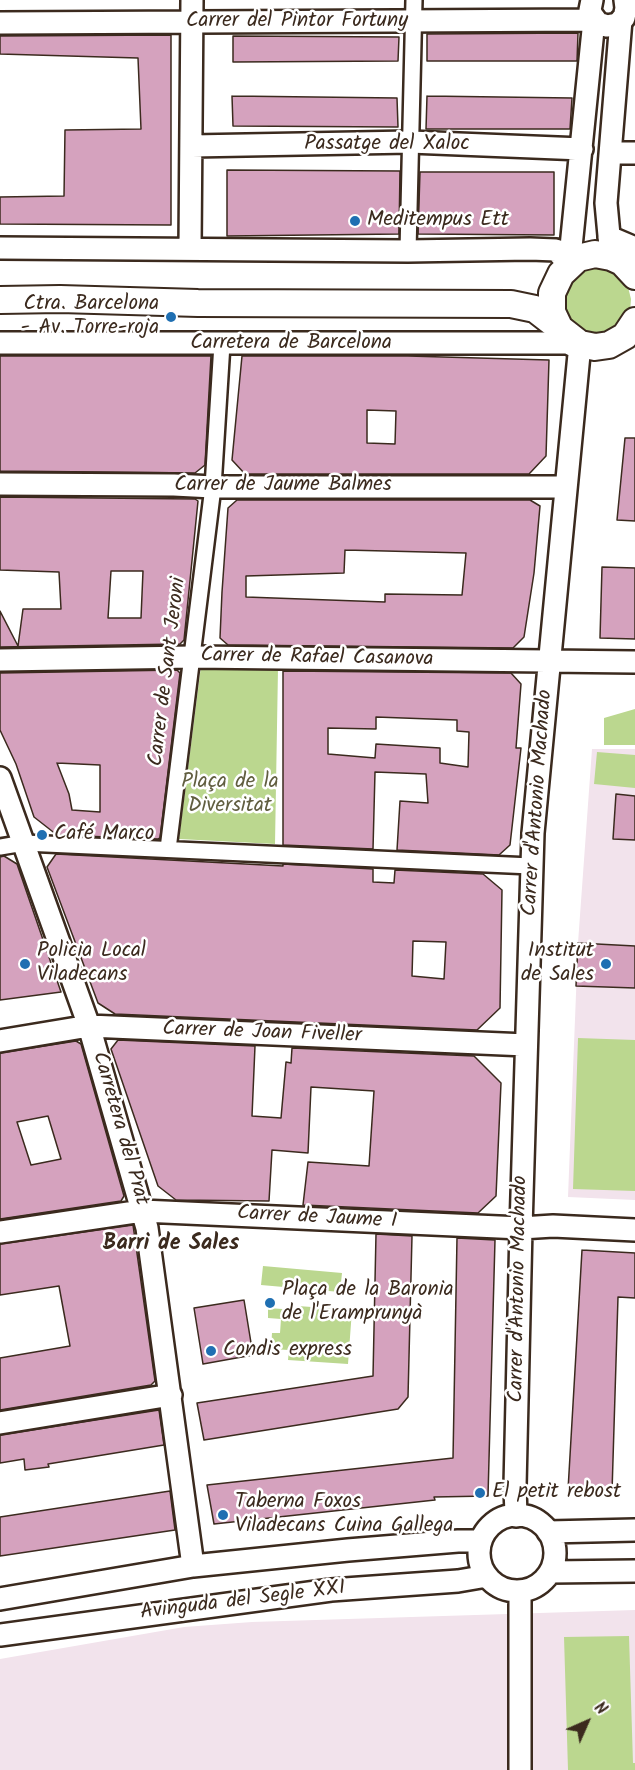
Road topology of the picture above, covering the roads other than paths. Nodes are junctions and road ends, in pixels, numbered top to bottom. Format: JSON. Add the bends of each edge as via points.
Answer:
{"nodes":[{"id":1,"x":192,"y":0,"type":"edge"},
{"id":2,"x":626,"y":6,"type":"edge"},
{"id":3,"x":415,"y":10,"type":"edge"},
{"id":4,"x":593,"y":10,"type":"edge"},
{"id":5,"x":192,"y":22,"type":"junction"},
{"id":6,"x":0,"y":23,"type":"edge"},
{"id":7,"x":410,"y":142,"type":"junction"},
{"id":8,"x":192,"y":146,"type":"junction"},
{"id":9,"x":582,"y":149,"type":"junction"},
{"id":10,"x":611,"y":153,"type":"junction"},
{"id":11,"x":635,"y":153,"type":"edge"},
{"id":12,"x":610,"y":247,"type":"junction"},
{"id":13,"x":0,"y":248,"type":"edge"},
{"id":14,"x":190,"y":248,"type":"junction"},
{"id":15,"x":635,"y":248,"type":"edge"},
{"id":16,"x":408,"y":251,"type":"junction"},
{"id":17,"x":570,"y":266,"type":"junction"},
{"id":18,"x":635,"y":276,"type":"edge"},
{"id":19,"x":0,"y":300,"type":"edge"},
{"id":20,"x":511,"y":304,"type":"junction"},
{"id":21,"x":632,"y":331,"type":"edge"},
{"id":22,"x":574,"y":341,"type":"junction"},
{"id":23,"x":0,"y":343,"type":"edge"},
{"id":24,"x":221,"y":352,"type":"junction"},
{"id":25,"x":0,"y":484,"type":"edge"},
{"id":26,"x":566,"y":487,"type":"junction"},
{"id":27,"x":212,"y":494,"type":"junction"},
{"id":28,"x":193,"y":657,"type":"junction"},
{"id":29,"x":0,"y":660,"type":"edge"},
{"id":30,"x":550,"y":661,"type":"junction"},
{"id":31,"x":635,"y":662,"type":"edge"},
{"id":32,"x":0,"y":778,"type":"edge"},
{"id":33,"x":24,"y":843,"type":"junction"},
{"id":34,"x":0,"y":847,"type":"edge"},
{"id":35,"x":168,"y":849,"type":"junction"},
{"id":36,"x":531,"y":866,"type":"junction"},
{"id":37,"x":89,"y":1026,"type":"junction"},
{"id":38,"x":0,"y":1041,"type":"edge"},
{"id":39,"x":526,"y":1045,"type":"junction"},
{"id":40,"x":142,"y":1211,"type":"junction"},
{"id":41,"x":521,"y":1228,"type":"junction"},
{"id":42,"x":635,"y":1230,"type":"edge"},
{"id":43,"x":0,"y":1232,"type":"edge"},
{"id":44,"x":171,"y":1395,"type":"junction"},
{"id":45,"x":0,"y":1422,"type":"edge"},
{"id":46,"x":516,"y":1515,"type":"junction"},
{"id":47,"x":635,"y":1530,"type":"edge"},
{"id":48,"x":548,"y":1532,"type":"junction"},
{"id":49,"x":481,"y":1541,"type":"junction"},
{"id":50,"x":193,"y":1566,"type":"junction"},
{"id":51,"x":635,"y":1571,"type":"edge"},
{"id":52,"x":550,"y":1572,"type":"junction"},
{"id":53,"x":487,"y":1576,"type":"junction"},
{"id":54,"x":520,"y":1591,"type":"junction"},
{"id":55,"x":0,"y":1599,"type":"edge"},
{"id":56,"x":0,"y":1635,"type":"edge"},
{"id":57,"x":520,"y":1770,"type":"edge"}],
"edges":[{"from":1,"to":5,"type":"street"},
{"from":2,"to":4,"type":"street","name":"Carrer del Pintor Fortuny","via":[[616,24],[607,26],[598,23]]},
{"from":2,"to":10,"type":"street"},
{"from":3,"to":4,"type":"street","name":"Carrer del Pintor Fortuny"},
{"from":3,"to":5,"type":"street","name":"Carrer del Pintor Fortuny"},
{"from":3,"to":7,"type":"street"},
{"from":4,"to":9,"type":"street"},
{"from":5,"to":6,"type":"street","name":"Carrer del Pintor Fortuny"},
{"from":5,"to":8,"type":"street"},
{"from":7,"to":8,"type":"street","name":"Passatge del Xaloc"},
{"from":7,"to":9,"type":"street","name":"Passatge del Xaloc"},
{"from":7,"to":16,"type":"street"},
{"from":8,"to":14,"type":"street"},
{"from":9,"to":17,"type":"street"},
{"from":10,"to":11,"type":"street"},
{"from":10,"to":12,"type":"street","via":[[606,203]]},
{"from":12,"to":15,"type":"street"},
{"from":12,"to":17,"type":"street"},
{"from":12,"to":18,"type":"street"},
{"from":13,"to":14,"type":"street"},
{"from":14,"to":16,"type":"street"},
{"from":16,"to":17,"type":"street","via":[[555,250]]},
{"from":17,"to":20,"type":"street","name":"Carretera de Barcelona","via":[[535,294]]},
{"from":17,"to":22,"type":"street","via":[[552,293],[552,312]]},
{"from":19,"to":20,"type":"street","name":"Carretera de Barcelona"},
{"from":20,"to":22,"type":"street","name":"Carretera de Barcelona","via":[[536,309]]},
{"from":21,"to":22,"type":"street","via":[[609,345],[595,347]]},
{"from":22,"to":24,"type":"street","name":"Carretera de Barcelona"},
{"from":22,"to":26,"type":"street","name":"Carrer d'Antonio Machado"},
{"from":23,"to":24,"type":"street","name":"Carretera de Barcelona"},
{"from":24,"to":27,"type":"street","name":"Carrer de Sant Jeroni"},
{"from":25,"to":27,"type":"street","name":"Carrer de Jaume Balmes","via":[[174,485]]},
{"from":26,"to":27,"type":"street","name":"Carrer de Jaume Balmes"},
{"from":26,"to":30,"type":"street","name":"Carrer d'Antonio Machado"},
{"from":27,"to":28,"type":"street","name":"Carrer de Sant Jeroni"},
{"from":28,"to":29,"type":"street","name":"Carrer de Rafael Casanova"},
{"from":28,"to":30,"type":"street","name":"Carrer de Rafael Casanova"},
{"from":28,"to":35,"type":"street","name":"Carrer de Sant Jeroni"},
{"from":30,"to":31,"type":"street","name":"Carrer de Rafael Casanova"},
{"from":30,"to":36,"type":"street","name":"Carrer d'Antonio Machado"},
{"from":32,"to":33,"type":"street","name":"Carretera del Prat"},
{"from":33,"to":34,"type":"street"},
{"from":33,"to":35,"type":"street"},
{"from":33,"to":37,"type":"street","name":"Carretera del Prat"},
{"from":35,"to":36,"type":"street"},
{"from":36,"to":39,"type":"street","name":"Carrer d'Antonio Machado"},
{"from":37,"to":38,"type":"street","name":"Carrer de Joan Fiveller"},
{"from":37,"to":39,"type":"street","name":"Carrer de Joan Fiveller"},
{"from":37,"to":40,"type":"street","name":"Carretera del Prat"},
{"from":39,"to":41,"type":"street","name":"Carrer d'Antonio Machado"},
{"from":40,"to":41,"type":"street","name":"Carrer de Jaume I"},
{"from":40,"to":43,"type":"street","name":"Carrer de Jaume I"},
{"from":40,"to":44,"type":"street","name":"Carretera del Prat"},
{"from":41,"to":42,"type":"street","name":"Carrer de Jaume I"},
{"from":41,"to":46,"type":"street","name":"Carrer d'Antonio Machado"},
{"from":44,"to":45,"type":"street"},
{"from":44,"to":50,"type":"street","name":"Carretera del Prat"},
{"from":46,"to":48,"type":"street","via":[[534,1520]]},
{"from":46,"to":49,"type":"street","via":[[495,1522]]},
{"from":47,"to":48,"type":"street"},
{"from":48,"to":52,"type":"street","via":[[555,1552]]},
{"from":49,"to":50,"type":"street","name":"Avinguda del Segle XXI"},
{"from":49,"to":53,"type":"street","via":[[479,1559]]},
{"from":50,"to":55,"type":"street","name":"Avinguda del Segle XXI"},
{"from":51,"to":52,"type":"street"},
{"from":52,"to":54,"type":"street","via":[[537,1585]]},
{"from":53,"to":54,"type":"street","via":[[501,1588]]},
{"from":53,"to":56,"type":"street","name":"Avinguda del Segle XXI","via":[[331,1590]]},
{"from":54,"to":57,"type":"street"}]}
